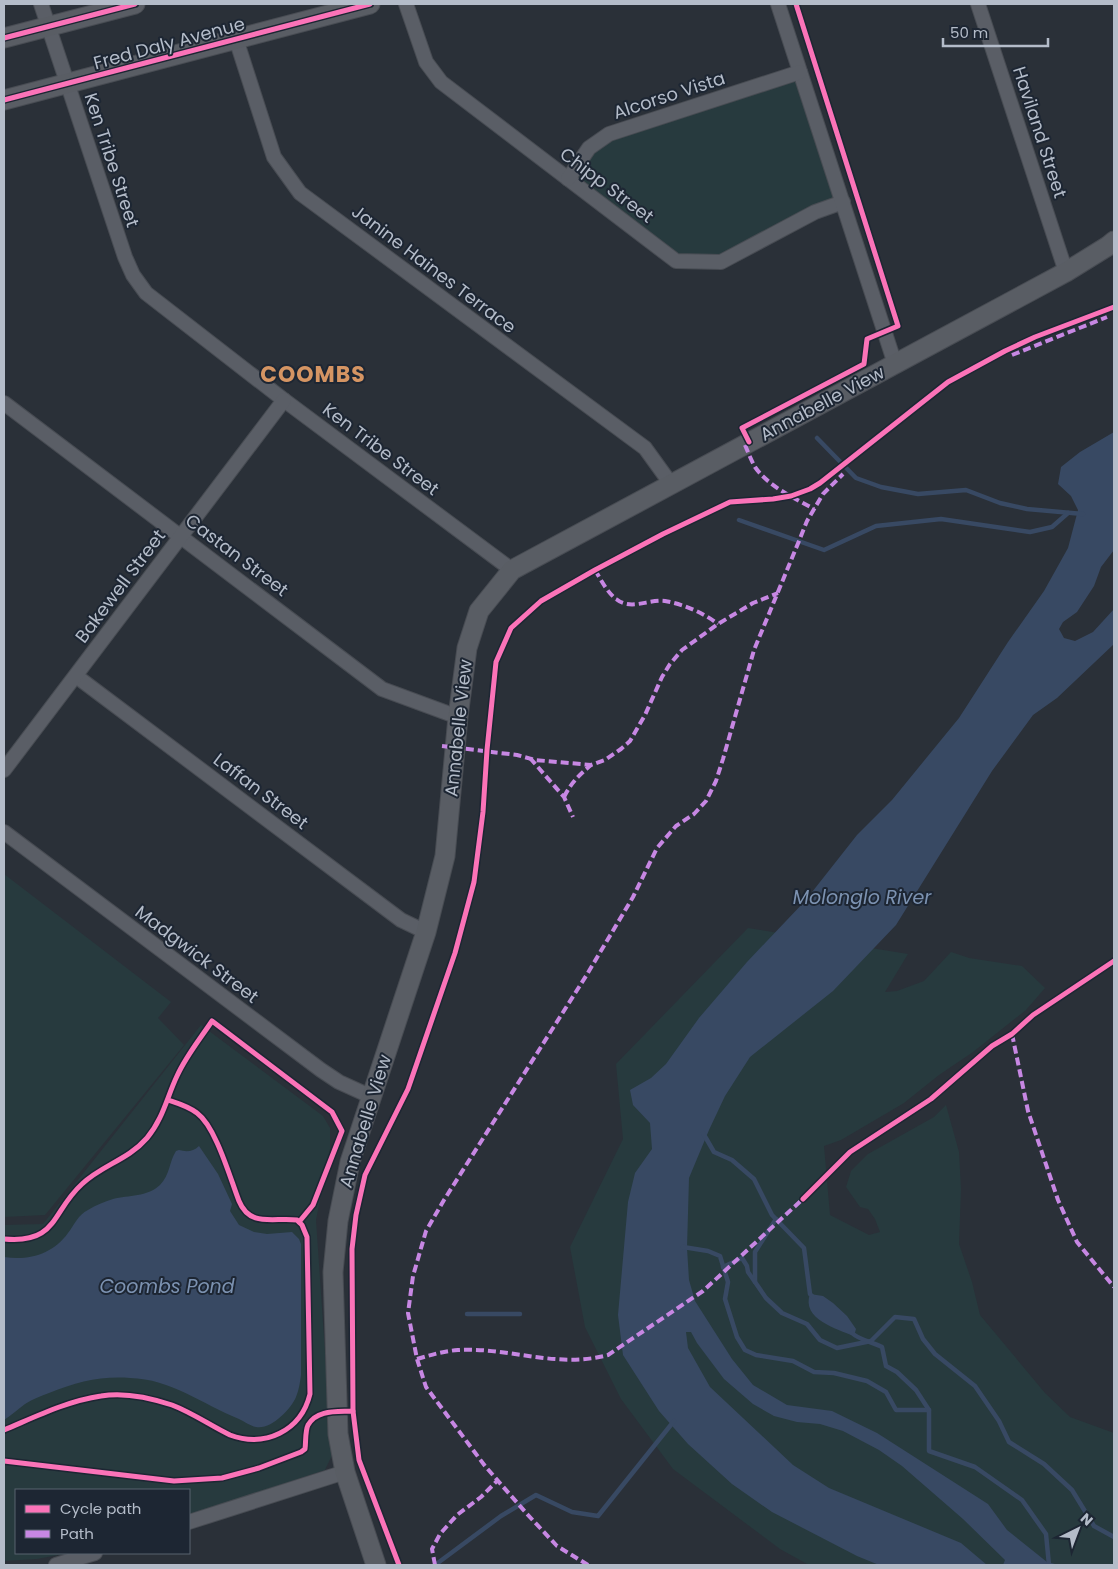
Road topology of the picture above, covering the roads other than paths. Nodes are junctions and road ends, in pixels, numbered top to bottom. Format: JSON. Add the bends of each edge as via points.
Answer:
{"nodes":[{"id":1,"x":41,"y":4,"type":"edge"},
{"id":2,"x":135,"y":4,"type":"edge"},
{"id":3,"x":370,"y":4,"type":"edge"},
{"id":4,"x":406,"y":4,"type":"edge"},
{"id":5,"x":778,"y":4,"type":"edge"},
{"id":6,"x":978,"y":4,"type":"edge"},
{"id":7,"x":49,"y":26,"type":"junction"},
{"id":8,"x":4,"y":38,"type":"edge"},
{"id":9,"x":236,"y":39,"type":"junction"},
{"id":10,"x":800,"y":72,"type":"junction"},
{"id":11,"x":68,"y":84,"type":"junction"},
{"id":12,"x":4,"y":100,"type":"edge"},
{"id":13,"x":568,"y":179,"type":"junction"},
{"id":14,"x":842,"y":202,"type":"junction"},
{"id":15,"x":1114,"y":241,"type":"edge"},
{"id":16,"x":1066,"y":272,"type":"junction"},
{"id":17,"x":896,"y":364,"type":"junction"},
{"id":18,"x":284,"y":400,"type":"junction"},
{"id":19,"x":4,"y":403,"type":"edge"},
{"id":20,"x":672,"y":484,"type":"junction"},
{"id":21,"x":180,"y":536,"type":"junction"},
{"id":22,"x":512,"y":570,"type":"junction"},
{"id":23,"x":76,"y":676,"type":"junction"},
{"id":24,"x":458,"y":717,"type":"junction"},
{"id":25,"x":4,"y":770,"type":"edge"},
{"id":26,"x":4,"y":832,"type":"edge"},
{"id":27,"x":426,"y":932,"type":"junction"},
{"id":28,"x":372,"y":1097,"type":"junction"},
{"id":29,"x":345,"y":1472,"type":"junction"},
{"id":30,"x":190,"y":1522,"type":"edge"},
{"id":31,"x":92,"y":1554,"type":"edge"},
{"id":32,"x":56,"y":1565,"type":"edge"},
{"id":33,"x":376,"y":1565,"type":"edge"}],
"edges":[{"from":1,"to":7,"type":"street","name":"Ken Tribe Street"},
{"from":2,"to":7,"type":"street"},
{"from":3,"to":9,"type":"street","name":"Fred Daly Avenue"},
{"from":4,"to":13,"type":"street","name":"Chipp Street","via":[[426,62],[441,82]]},
{"from":5,"to":10,"type":"street"},
{"from":6,"to":16,"type":"street","name":"Haviland Street"},
{"from":7,"to":8,"type":"street"},
{"from":7,"to":11,"type":"street","name":"Ken Tribe Street"},
{"from":9,"to":11,"type":"street","name":"Fred Daly Avenue"},
{"from":9,"to":20,"type":"street","name":"Janine Haines Terrace","via":[[274,157],[300,193],[645,448]]},
{"from":10,"to":13,"type":"street","name":"Alcorso Vista","via":[[609,134],[589,148]]},
{"from":10,"to":14,"type":"street"},
{"from":11,"to":12,"type":"street","name":"Fred Daly Avenue"},
{"from":11,"to":18,"type":"street","name":"Ken Tribe Street","via":[[124,257],[133,274],[146,293]]},
{"from":13,"to":14,"type":"street","name":"Chipp Street","via":[[676,261],[721,262],[815,212]]},
{"from":14,"to":17,"type":"street"},
{"from":15,"to":16,"type":"street","name":"Annabelle View"},
{"from":16,"to":17,"type":"street","name":"Annabelle View"},
{"from":17,"to":20,"type":"street","name":"Annabelle View"},
{"from":18,"to":21,"type":"street","name":"Bakewell Street"},
{"from":18,"to":22,"type":"street","name":"Ken Tribe Street"},
{"from":19,"to":21,"type":"street","name":"Castan Street"},
{"from":20,"to":22,"type":"street","name":"Annabelle View"},
{"from":21,"to":23,"type":"street","name":"Bakewell Street"},
{"from":21,"to":24,"type":"street","name":"Castan Street","via":[[382,689]]},
{"from":22,"to":24,"type":"street","name":"Annabelle View","via":[[479,611],[467,648]]},
{"from":23,"to":25,"type":"street","name":"Bakewell Street"},
{"from":23,"to":27,"type":"street","name":"Laffan Street","via":[[400,920]]},
{"from":24,"to":27,"type":"street","name":"Annabelle View","via":[[445,856]]},
{"from":26,"to":28,"type":"street","name":"Madgwick Street","via":[[321,1070]]},
{"from":27,"to":28,"type":"street","name":"Annabelle View"},
{"from":28,"to":29,"type":"street","name":"Annabelle View","via":[[344,1188],[333,1272],[338,1434]]},
{"from":29,"to":30,"type":"street"},
{"from":29,"to":33,"type":"street","name":"Annabelle View"},
{"from":31,"to":32,"type":"street"}]}
